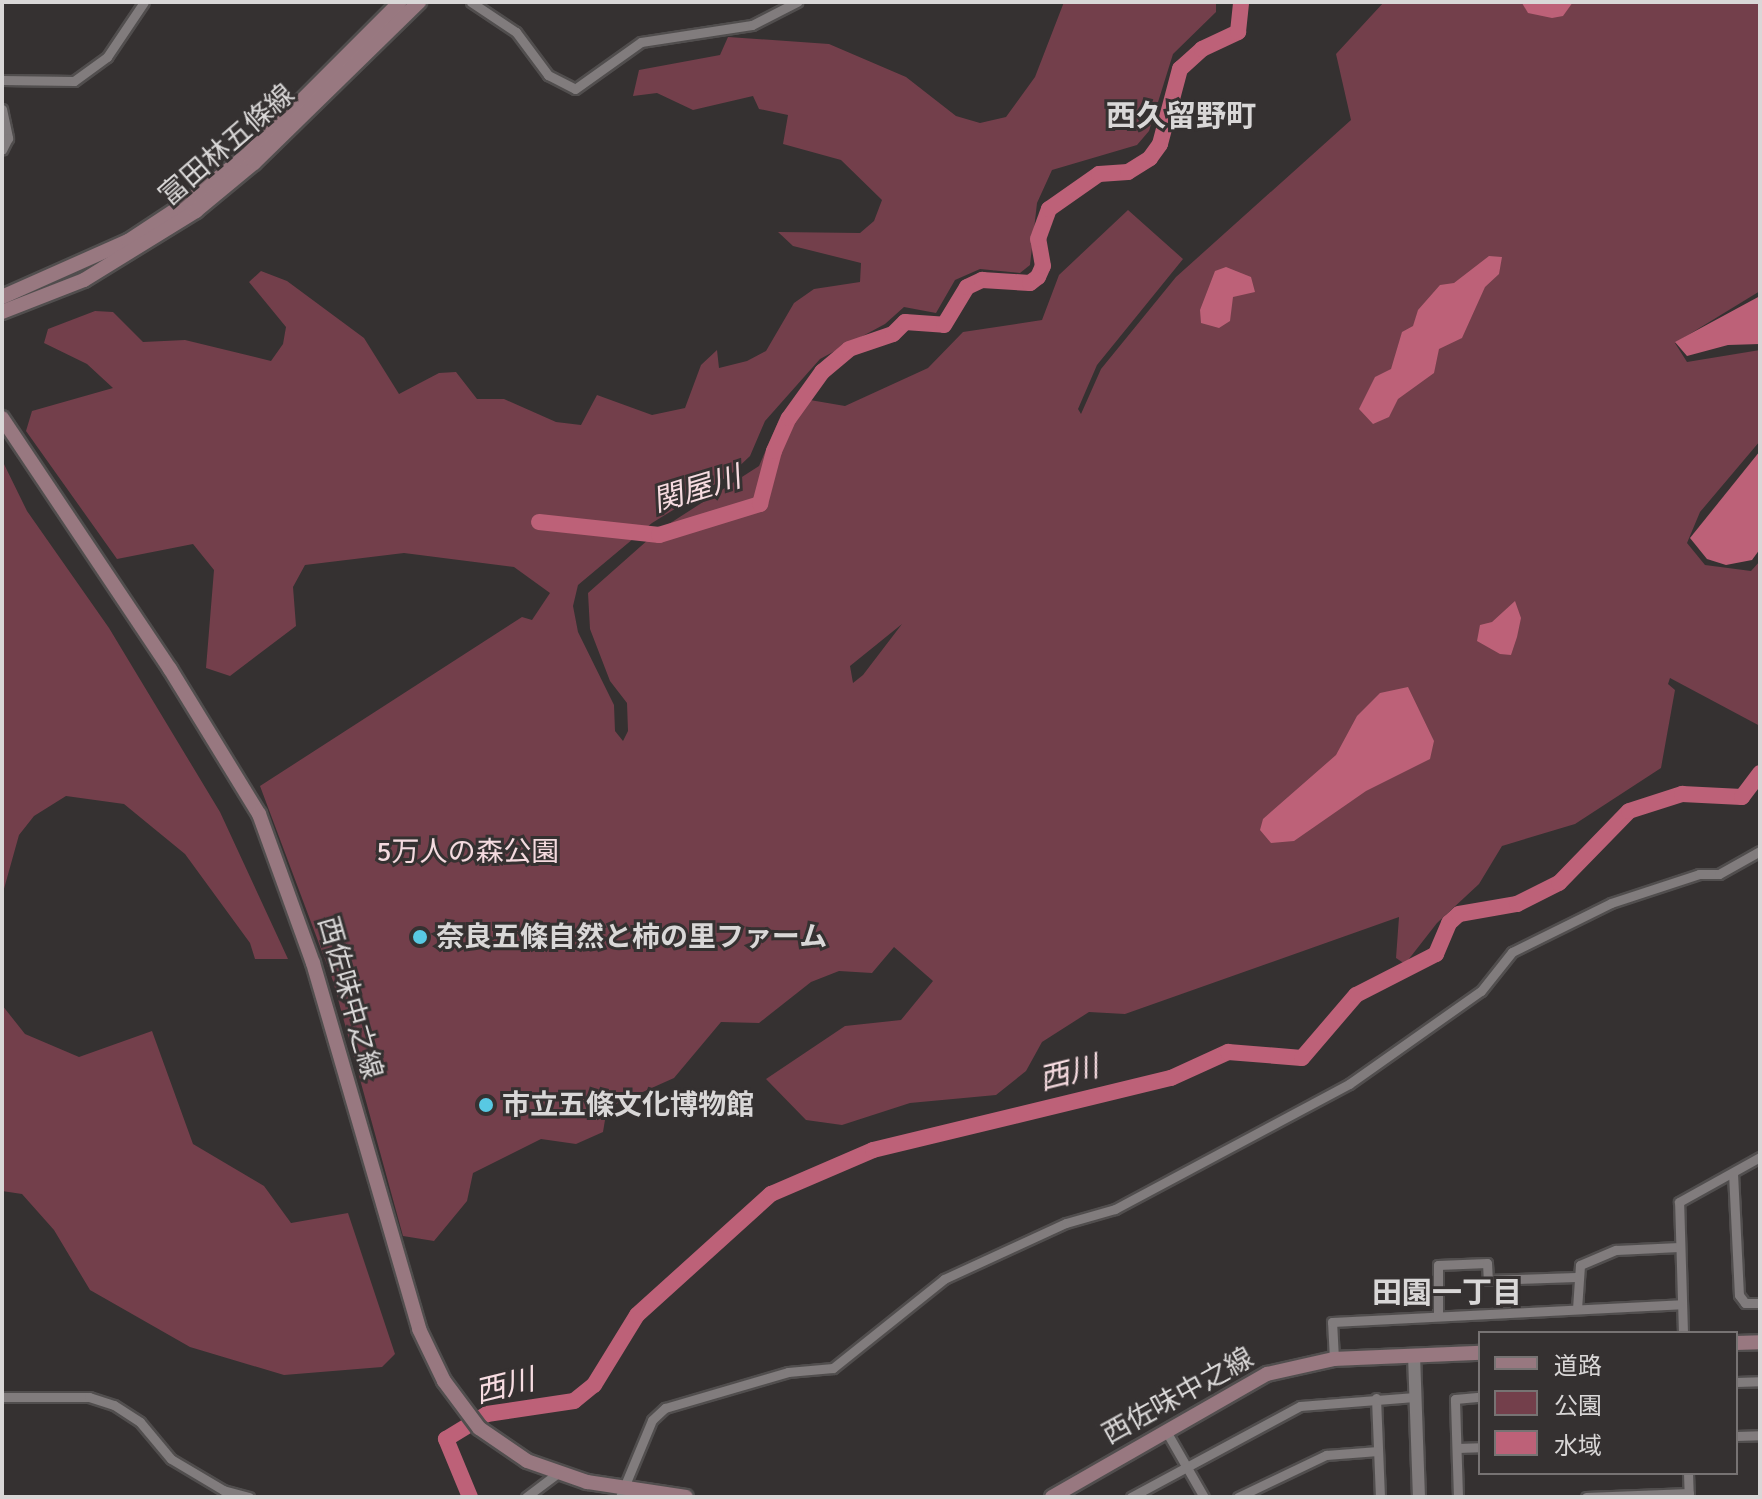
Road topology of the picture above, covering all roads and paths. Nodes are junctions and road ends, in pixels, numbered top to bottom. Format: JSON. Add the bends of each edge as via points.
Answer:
{"nodes":[{"id":1,"x":144,"y":2,"type":"edge"},
{"id":2,"x":400,"y":2,"type":"edge"},
{"id":3,"x":419,"y":2,"type":"edge"},
{"id":4,"x":471,"y":2,"type":"edge"},
{"id":5,"x":797,"y":2,"type":"edge"},
{"id":6,"x":2,"y":80,"type":"edge"},
{"id":7,"x":2,"y":109,"type":"edge"},
{"id":8,"x":2,"y":150,"type":"edge"},
{"id":9,"x":2,"y":297,"type":"edge"},
{"id":10,"x":2,"y":312,"type":"edge"},
{"id":11,"x":2,"y":418,"type":"edge"},
{"id":12,"x":1760,"y":851,"type":"edge"},
{"id":13,"x":1760,"y":1157,"type":"edge"},
{"id":14,"x":1733,"y":1173,"type":"junction"},
{"id":15,"x":1679,"y":1247,"type":"junction"},
{"id":16,"x":1576,"y":1277,"type":"junction"},
{"id":17,"x":1760,"y":1303,"type":"edge"},
{"id":18,"x":1682,"y":1304,"type":"junction"},
{"id":19,"x":1577,"y":1309,"type":"junction"},
{"id":20,"x":1438,"y":1314,"type":"junction"},
{"id":21,"x":1683,"y":1331,"type":"edge"},
{"id":22,"x":1760,"y":1342,"type":"edge"},
{"id":23,"x":1738,"y":1343,"type":"edge"},
{"id":24,"x":1478,"y":1353,"type":"edge"},
{"id":25,"x":1414,"y":1355,"type":"junction"},
{"id":26,"x":1334,"y":1359,"type":"junction"},
{"id":27,"x":1760,"y":1381,"type":"edge"},
{"id":28,"x":1738,"y":1382,"type":"edge"},
{"id":29,"x":2,"y":1397,"type":"edge"},
{"id":30,"x":1415,"y":1397,"type":"junction"},
{"id":31,"x":1478,"y":1397,"type":"edge"},
{"id":32,"x":1376,"y":1398,"type":"junction"},
{"id":33,"x":1166,"y":1431,"type":"junction"},
{"id":34,"x":1760,"y":1435,"type":"edge"},
{"id":35,"x":1738,"y":1436,"type":"edge"},
{"id":36,"x":1478,"y":1447,"type":"edge"},
{"id":37,"x":1457,"y":1448,"type":"junction"},
{"id":38,"x":1378,"y":1451,"type":"junction"},
{"id":39,"x":1186,"y":1467,"type":"junction"},
{"id":40,"x":556,"y":1474,"type":"junction"},
{"id":41,"x":1688,"y":1475,"type":"edge"},
{"id":42,"x":620,"y":1492,"type":"edge"},
{"id":43,"x":1638,"y":1495,"type":"edge"},
{"id":44,"x":1689,"y":1495,"type":"edge"},
{"id":45,"x":249,"y":1497,"type":"edge"},
{"id":46,"x":526,"y":1497,"type":"edge"},
{"id":47,"x":686,"y":1497,"type":"edge"},
{"id":48,"x":1052,"y":1497,"type":"edge"},
{"id":49,"x":1131,"y":1497,"type":"edge"},
{"id":50,"x":1204,"y":1497,"type":"edge"},
{"id":51,"x":1238,"y":1497,"type":"edge"},
{"id":52,"x":1380,"y":1497,"type":"edge"},
{"id":53,"x":1419,"y":1497,"type":"edge"},
{"id":54,"x":1458,"y":1497,"type":"edge"},
{"id":55,"x":1586,"y":1497,"type":"edge"}],
"edges":[{"from":1,"to":6,"type":"street","via":[[107,57],[74,81]]},
{"from":2,"to":9,"type":"main road","name":"富田林五條線","via":[[247,155],[189,201],[128,241]]},
{"from":3,"to":10,"type":"main road","name":"富田林五條線","via":[[254,163],[196,211],[84,280]]},
{"from":4,"to":5,"type":"street","via":[[516,32],[548,75],[575,89],[641,42],[752,25]]},
{"from":7,"to":8,"type":"street","via":[[8,138]]},
{"from":11,"to":40,"type":"main road","name":"西佐味中之線","via":[[233,766],[281,863],[419,1329],[460,1406],[479,1428]]},
{"from":12,"to":42,"type":"street","via":[[1719,874],[1699,874],[1611,903],[1512,952],[1481,991],[1349,1084],[1115,1209],[1066,1223],[944,1279],[833,1368],[788,1372],[665,1408],[652,1420]]},
{"from":13,"to":14,"type":"street"},
{"from":14,"to":15,"type":"street","via":[[1679,1202]]},
{"from":14,"to":17,"type":"street","via":[[1739,1295],[1745,1303]]},
{"from":15,"to":16,"type":"street","via":[[1616,1250],[1580,1265]]},
{"from":15,"to":18,"type":"street"},
{"from":16,"to":19,"type":"street"},
{"from":16,"to":20,"type":"street","via":[[1488,1280],[1487,1263],[1438,1265]]},
{"from":18,"to":19,"type":"street"},
{"from":18,"to":21,"type":"street"},
{"from":19,"to":20,"type":"street"},
{"from":20,"to":26,"type":"street","via":[[1332,1322]]},
{"from":22,"to":23,"type":"main road"},
{"from":24,"to":25,"type":"main road","name":"西佐味中之線"},
{"from":25,"to":26,"type":"main road","name":"西佐味中之線"},
{"from":25,"to":30,"type":"street"},
{"from":26,"to":33,"type":"main road","name":"西佐味中之線","via":[[1267,1374]]},
{"from":27,"to":28,"type":"street"},
{"from":29,"to":45,"type":"street","via":[[89,1397],[114,1405],[140,1422],[171,1459],[223,1490]]},
{"from":30,"to":32,"type":"street"},
{"from":30,"to":53,"type":"street"},
{"from":31,"to":37,"type":"street","via":[[1455,1399]]},
{"from":32,"to":38,"type":"street"},
{"from":32,"to":39,"type":"street","via":[[1300,1406]]},
{"from":33,"to":39,"type":"street"},
{"from":33,"to":48,"type":"main road","name":"西佐味中之線"},
{"from":34,"to":35,"type":"street"},
{"from":36,"to":37,"type":"street"},
{"from":37,"to":54,"type":"street"},
{"from":38,"to":51,"type":"street","via":[[1326,1455]]},
{"from":38,"to":52,"type":"street"},
{"from":39,"to":49,"type":"street"},
{"from":39,"to":50,"type":"street"},
{"from":40,"to":42,"type":"main road","name":"西佐味中之線"},
{"from":40,"to":46,"type":"street"},
{"from":41,"to":44,"type":"street"},
{"from":42,"to":47,"type":"main road","name":"西佐味中之線"},
{"from":43,"to":44,"type":"street"},
{"from":43,"to":55,"type":"street"}]}
